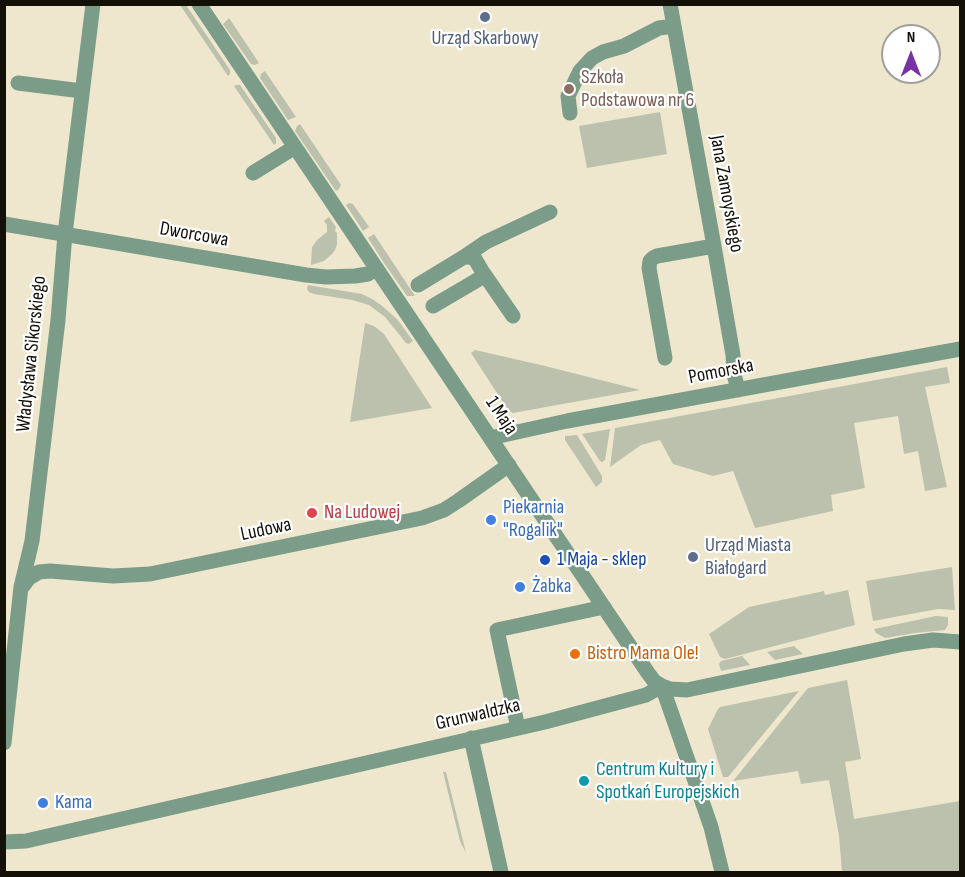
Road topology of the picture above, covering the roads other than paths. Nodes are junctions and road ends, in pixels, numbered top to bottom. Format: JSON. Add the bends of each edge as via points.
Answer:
{"nodes":[{"id":1,"x":93,"y":4,"type":"edge"},
{"id":2,"x":198,"y":4,"type":"edge"},
{"id":3,"x":670,"y":4,"type":"edge"},
{"id":4,"x":674,"y":26,"type":"junction"},
{"id":5,"x":18,"y":83,"type":"dead end"},
{"id":6,"x":82,"y":91,"type":"junction"},
{"id":7,"x":570,"y":113,"type":"dead end"},
{"id":8,"x":295,"y":147,"type":"junction"},
{"id":9,"x":253,"y":173,"type":"dead end"},
{"id":10,"x":550,"y":212,"type":"dead end"},
{"id":11,"x":4,"y":224,"type":"edge"},
{"id":12,"x":65,"y":234,"type":"junction"},
{"id":13,"x":714,"y":246,"type":"junction"},
{"id":14,"x":464,"y":257,"type":"junction"},
{"id":15,"x":376,"y":269,"type":"junction"},
{"id":16,"x":482,"y":271,"type":"junction"},
{"id":17,"x":418,"y":285,"type":"dead end"},
{"id":18,"x":433,"y":306,"type":"dead end"},
{"id":19,"x":513,"y":316,"type":"dead end"},
{"id":20,"x":960,"y":349,"type":"edge"},
{"id":21,"x":665,"y":358,"type":"dead end"},
{"id":22,"x":738,"y":390,"type":"junction"},
{"id":23,"x":490,"y":438,"type":"junction"},
{"id":24,"x":508,"y":465,"type":"junction"},
{"id":25,"x":21,"y":587,"type":"junction"},
{"id":26,"x":604,"y":607,"type":"junction"},
{"id":27,"x":960,"y":642,"type":"edge"},
{"id":28,"x":10,"y":648,"type":"edge"},
{"id":29,"x":662,"y":686,"type":"junction"},
{"id":30,"x":518,"y":728,"type":"junction"},
{"id":31,"x":471,"y":738,"type":"junction"},
{"id":32,"x":4,"y":742,"type":"edge"},
{"id":33,"x":4,"y":842,"type":"edge"},
{"id":34,"x":501,"y":873,"type":"edge"},
{"id":35,"x":722,"y":873,"type":"edge"}],
"edges":[{"from":1,"to":6,"type":"street","name":"Władysława Sikorskiego"},
{"from":2,"to":8,"type":"street","name":"1 Maja"},
{"from":3,"to":4,"type":"street","name":"Jana Zamoyskiego"},
{"from":4,"to":7,"type":"street","via":[[659,28],[592,58],[580,71],[568,96]]},
{"from":4,"to":13,"type":"street","name":"Jana Zamoyskiego"},
{"from":5,"to":6,"type":"street"},
{"from":6,"to":12,"type":"street","name":"Władysława Sikorskiego"},
{"from":8,"to":9,"type":"street"},
{"from":8,"to":15,"type":"street","name":"1 Maja"},
{"from":10,"to":14,"type":"street","via":[[486,242]]},
{"from":11,"to":12,"type":"street","name":"Dworcowa"},
{"from":12,"to":15,"type":"street","name":"Dworcowa","via":[[326,277],[368,274]]},
{"from":12,"to":25,"type":"street","name":"Władysława Sikorskiego","via":[[32,541]]},
{"from":13,"to":21,"type":"street","via":[[657,256],[650,261]]},
{"from":13,"to":22,"type":"street","name":"Jana Zamoyskiego"},
{"from":14,"to":16,"type":"street","via":[[475,258]]},
{"from":14,"to":17,"type":"street"},
{"from":15,"to":23,"type":"street","name":"1 Maja"},
{"from":16,"to":18,"type":"street","via":[[479,279]]},
{"from":16,"to":19,"type":"street"},
{"from":20,"to":22,"type":"street","name":"Pomorska"},
{"from":22,"to":23,"type":"street","name":"Pomorska"},
{"from":23,"to":24,"type":"street","name":"1 Maja"},
{"from":24,"to":25,"type":"street","name":"Ludowa","via":[[444,510],[422,518],[150,574],[39,572]]},
{"from":24,"to":26,"type":"street","name":"1 Maja"},
{"from":25,"to":28,"type":"street","name":"Władysława Sikorskiego"},
{"from":26,"to":29,"type":"street","name":"1 Maja","via":[[648,673]]},
{"from":26,"to":30,"type":"street","via":[[497,630]]},
{"from":27,"to":29,"type":"street","via":[[904,644],[687,690]]},
{"from":28,"to":32,"type":"street","name":"Władysława Sikorskiego"},
{"from":29,"to":30,"type":"street","name":"Grunwaldzka","via":[[606,707]]},
{"from":29,"to":35,"type":"street","name":"1 Maja","via":[[711,827]]},
{"from":30,"to":31,"type":"street","name":"Grunwaldzka"},
{"from":31,"to":33,"type":"street","name":"Grunwaldzka","via":[[26,841]]},
{"from":31,"to":34,"type":"street"}]}
